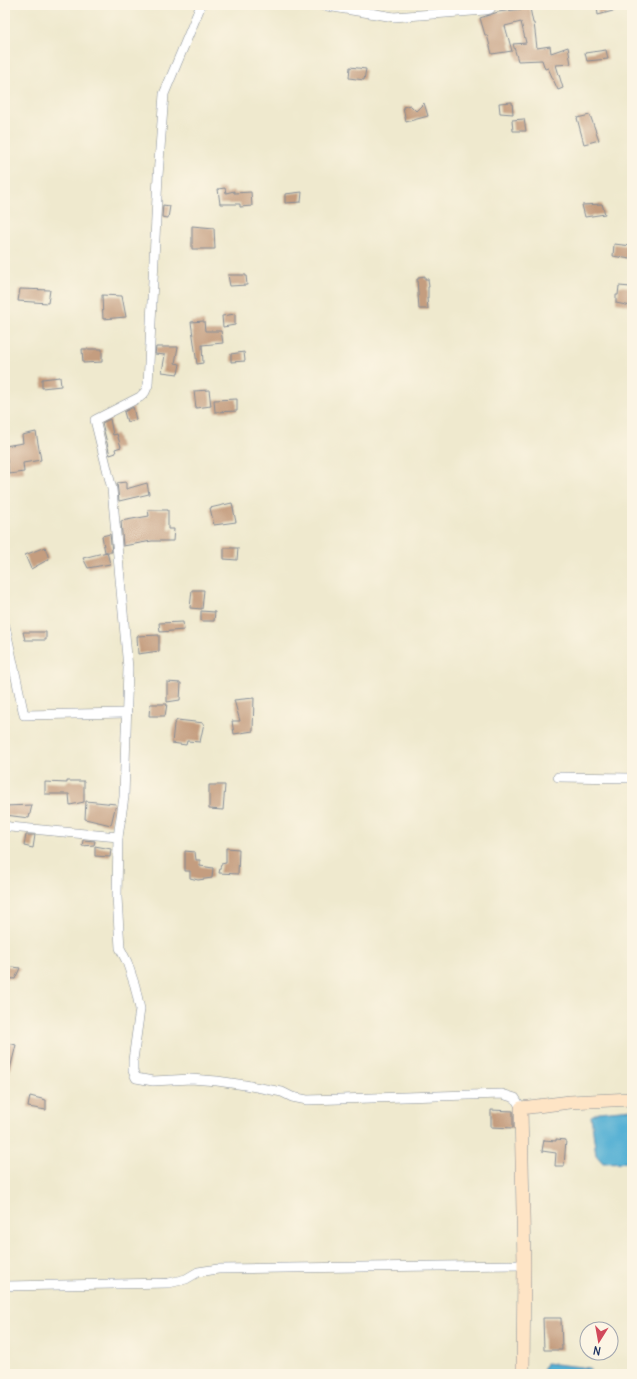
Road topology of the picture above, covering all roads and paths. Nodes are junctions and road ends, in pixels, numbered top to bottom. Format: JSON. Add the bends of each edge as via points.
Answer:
{"nodes":[{"id":1,"x":201,"y":5,"type":"edge"},
{"id":2,"x":321,"y":5,"type":"edge"},
{"id":3,"x":493,"y":5,"type":"edge"},
{"id":4,"x":5,"y":626,"type":"edge"},
{"id":5,"x":127,"y":713,"type":"junction"},
{"id":6,"x":558,"y":777,"type":"dead end"},
{"id":7,"x":632,"y":778,"type":"edge"},
{"id":8,"x":5,"y":826,"type":"edge"},
{"id":9,"x":118,"y":837,"type":"junction"},
{"id":10,"x":632,"y":1099,"type":"edge"},
{"id":11,"x":521,"y":1108,"type":"junction"},
{"id":12,"x":524,"y":1265,"type":"junction"},
{"id":13,"x":5,"y":1286,"type":"edge"},
{"id":14,"x":523,"y":1374,"type":"edge"}],
"edges":[{"from":1,"to":5,"type":"street","via":[[164,94],[148,385],[140,397],[95,420],[112,489],[128,668]]},
{"from":2,"to":3,"type":"street","via":[[394,17],[485,10]]},
{"from":4,"to":5,"type":"street","via":[[24,715]]},
{"from":5,"to":9,"type":"street","via":[[124,797]]},
{"from":6,"to":7,"type":"street"},
{"from":8,"to":9,"type":"street"},
{"from":9,"to":11,"type":"street","via":[[117,898],[120,948],[131,974],[140,1009],[133,1060],[136,1078],[153,1081],[217,1081],[282,1092],[307,1100],[502,1094],[515,1098]]},
{"from":10,"to":11,"type":"main road","via":[[570,1102]]},
{"from":11,"to":12,"type":"main road"},
{"from":12,"to":13,"type":"street","via":[[218,1269],[198,1272],[186,1279],[169,1283]]},
{"from":12,"to":14,"type":"main road"}]}
